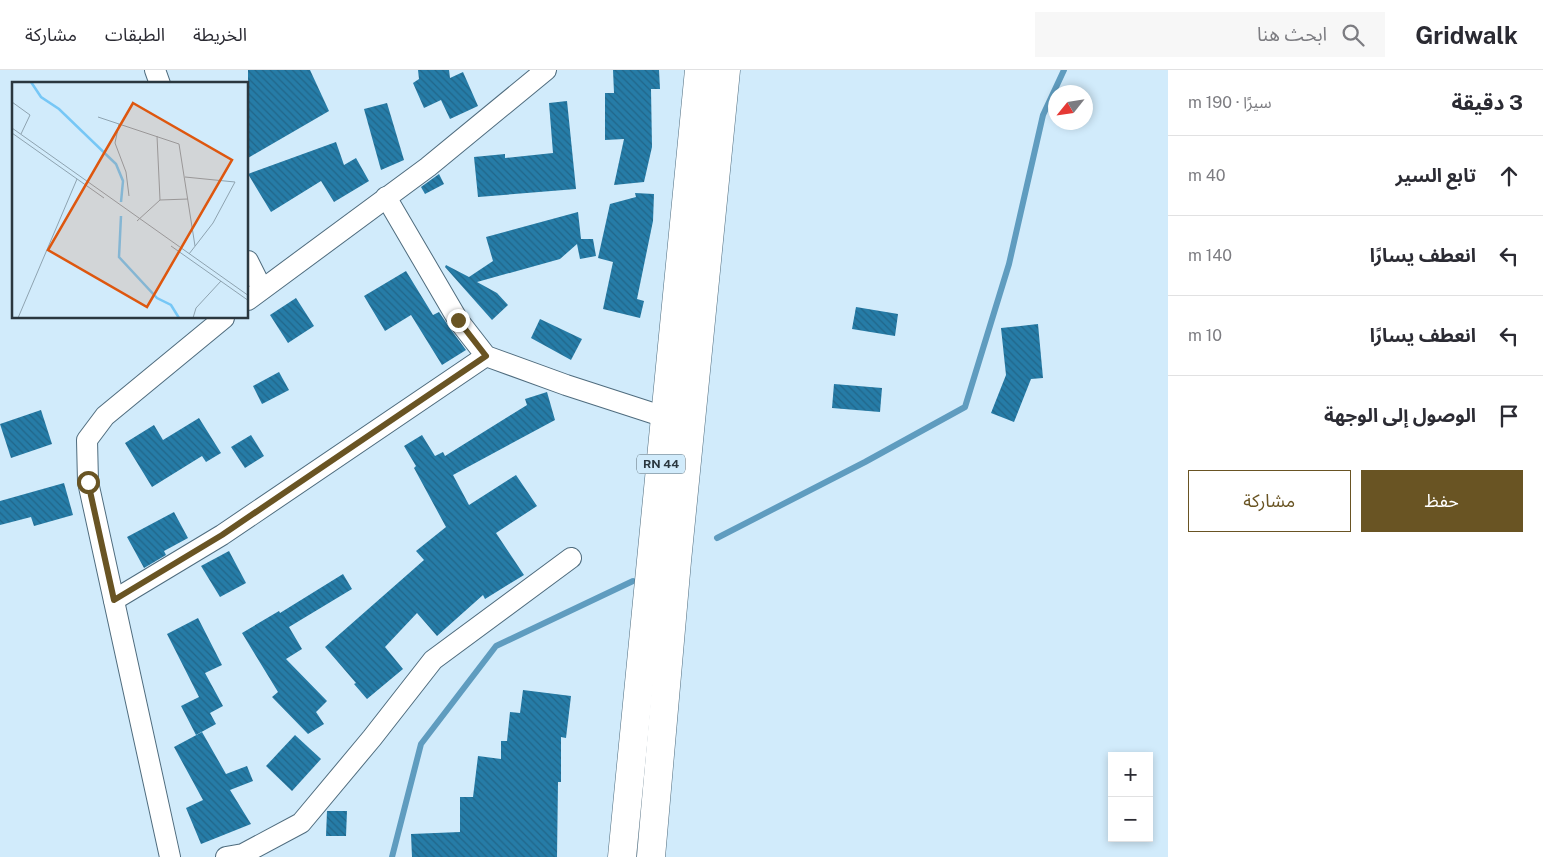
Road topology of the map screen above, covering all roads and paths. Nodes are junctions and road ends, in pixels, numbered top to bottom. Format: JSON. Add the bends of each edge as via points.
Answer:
{"nodes":[{"id":1,"x":155,"y":70,"type":"edge"},
{"id":2,"x":546,"y":70,"type":"edge"},
{"id":3,"x":699,"y":70,"type":"edge"},
{"id":4,"x":726,"y":70,"type":"edge"},
{"id":5,"x":159,"y":82,"type":"edge"},
{"id":6,"x":386,"y":197,"type":"junction"},
{"id":7,"x":249,"y":266,"type":"edge"},
{"id":8,"x":255,"y":295,"type":"edge"},
{"id":9,"x":223,"y":319,"type":"edge"},
{"id":10,"x":486,"y":356,"type":"junction"},
{"id":11,"x":678,"y":421,"type":"junction"},
{"id":12,"x":571,"y":558,"type":"dead end"},
{"id":13,"x":114,"y":600,"type":"junction"},
{"id":14,"x":170,"y":857,"type":"edge"},
{"id":15,"x":226,"y":857,"type":"edge"},
{"id":16,"x":622,"y":857,"type":"edge"},
{"id":17,"x":650,"y":857,"type":"edge"}],
"edges":[{"from":1,"to":5,"type":"street"},
{"from":2,"to":6,"type":"street","via":[[428,167]]},
{"from":3,"to":11,"type":"highway","number":"RN 44"},
{"from":4,"to":11,"type":"highway","number":"RN 44"},
{"from":6,"to":8,"type":"street"},
{"from":6,"to":10,"type":"street","via":[[458,320]]},
{"from":7,"to":8,"type":"street"},
{"from":9,"to":13,"type":"street","via":[[106,416],[87,440],[88,482]]},
{"from":10,"to":11,"type":"street"},
{"from":10,"to":13,"type":"street","via":[[222,535]]},
{"from":11,"to":16,"type":"highway","number":"RN 44"},
{"from":11,"to":17,"type":"highway","number":"RN 44"},
{"from":12,"to":15,"type":"street","via":[[433,660],[301,823],[243,854]]},
{"from":13,"to":14,"type":"street"}]}
